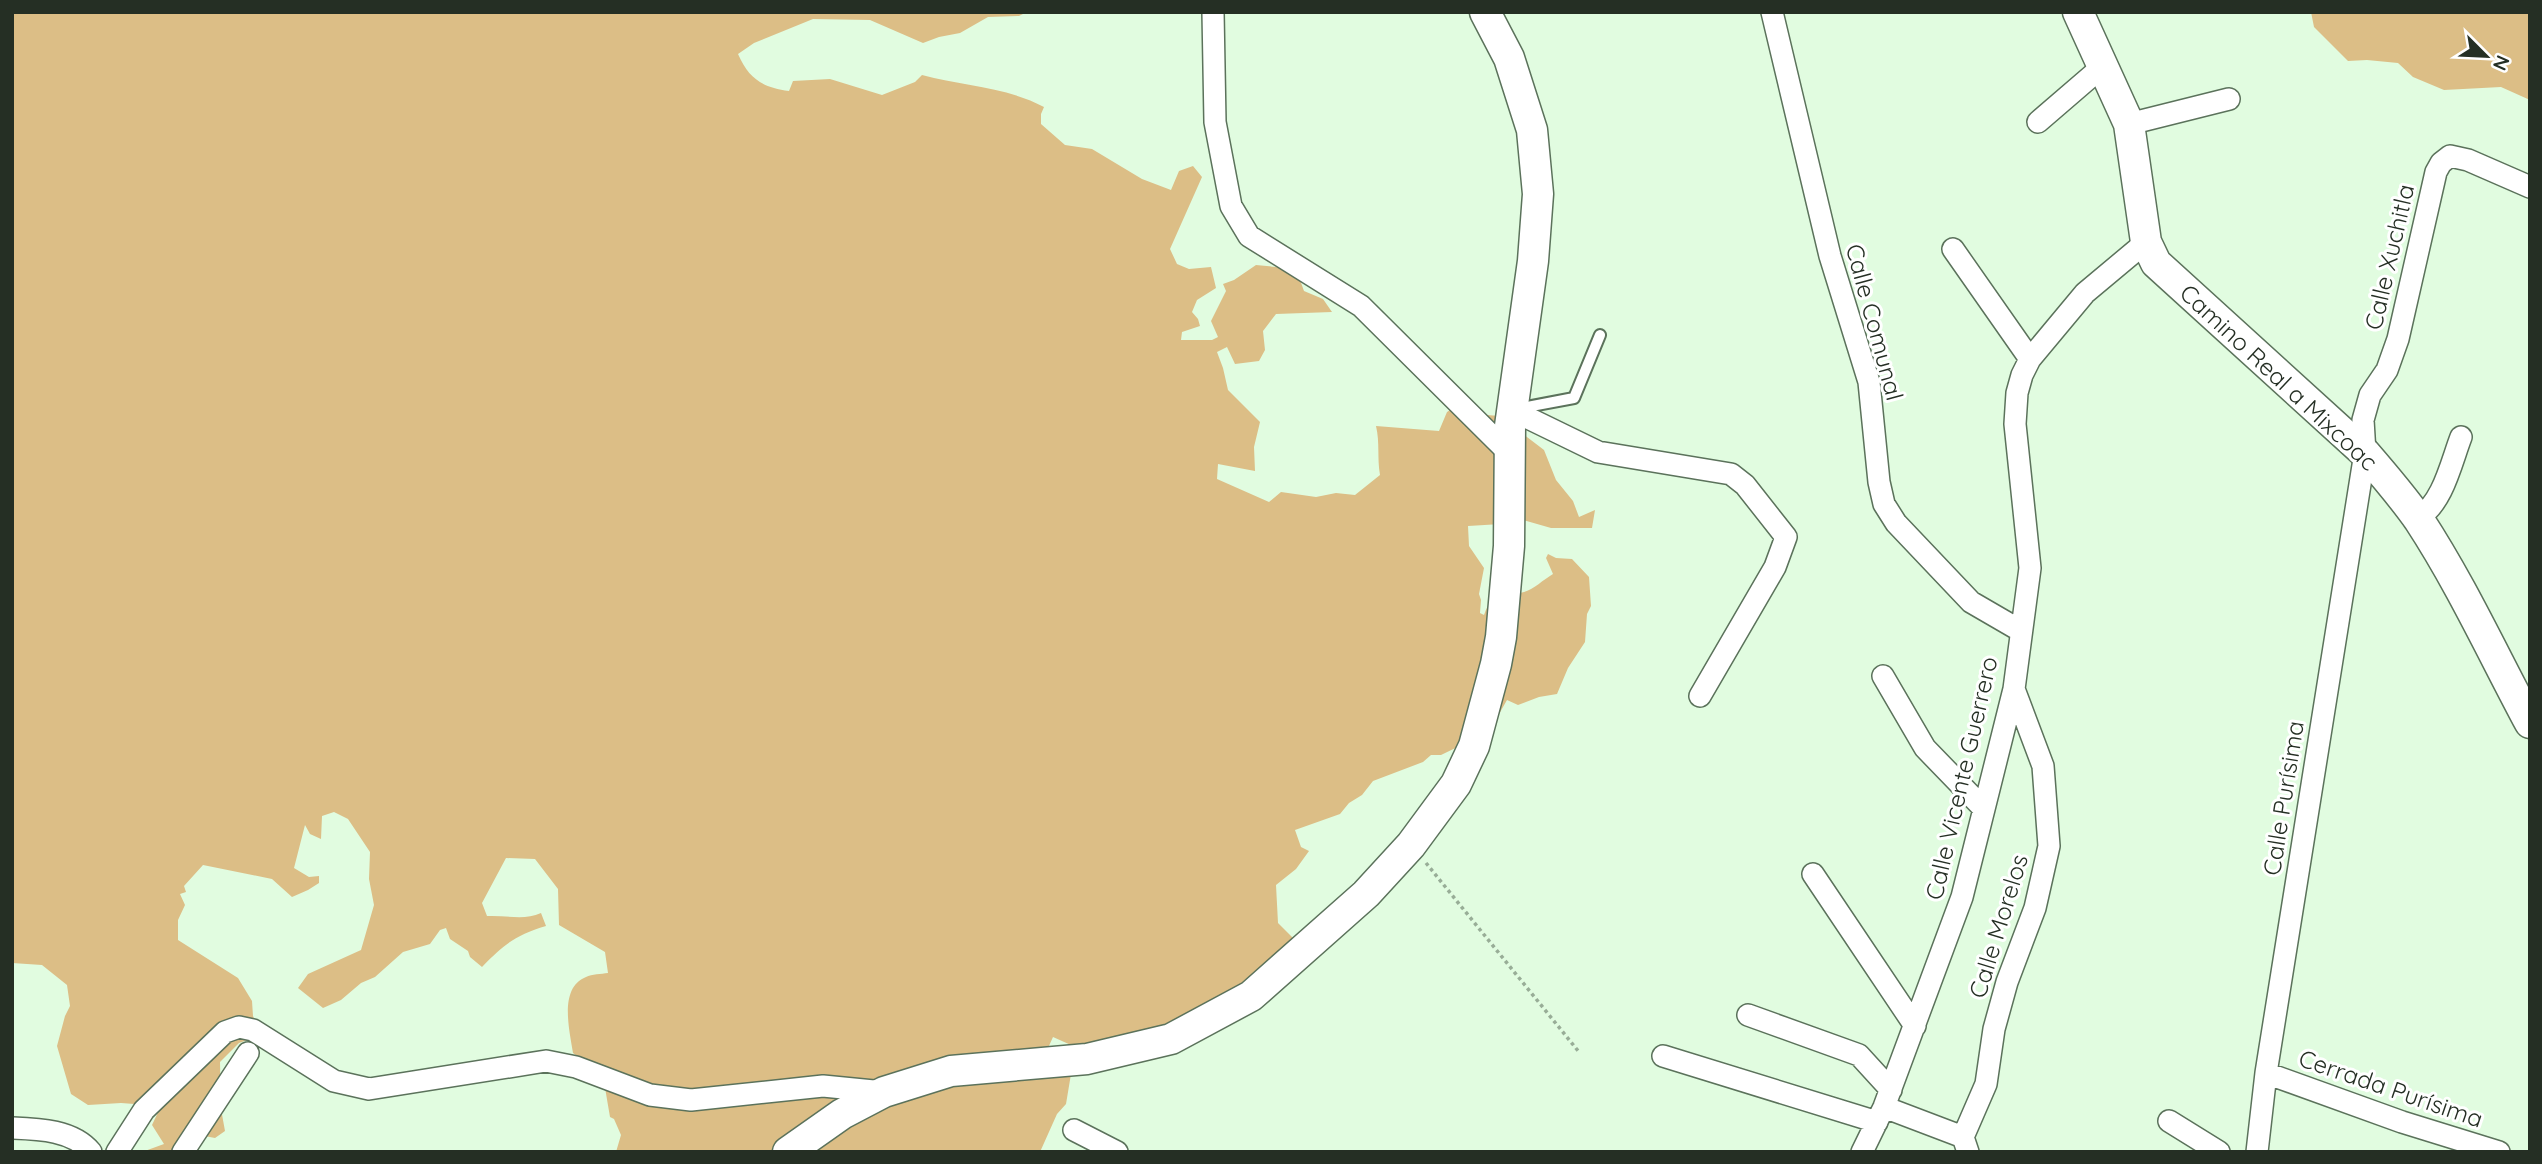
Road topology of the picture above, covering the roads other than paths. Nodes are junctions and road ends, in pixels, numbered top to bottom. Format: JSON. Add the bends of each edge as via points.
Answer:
{"nodes":[{"id":1,"x":1213,"y":12,"type":"edge"},
{"id":2,"x":1485,"y":12,"type":"edge"},
{"id":3,"x":1772,"y":12,"type":"edge"},
{"id":4,"x":2078,"y":12,"type":"edge"},
{"id":5,"x":2103,"y":66,"type":"junction"},
{"id":6,"x":2229,"y":99,"type":"dead end"},
{"id":7,"x":2038,"y":122,"type":"dead end"},
{"id":8,"x":2129,"y":124,"type":"junction"},
{"id":9,"x":2530,"y":187,"type":"edge"},
{"id":10,"x":2146,"y":242,"type":"junction"},
{"id":11,"x":1953,"y":249,"type":"dead end"},
{"id":12,"x":1600,"y":335,"type":"dead end"},
{"id":13,"x":2030,"y":359,"type":"junction"},
{"id":14,"x":1512,"y":413,"type":"junction"},
{"id":15,"x":2461,"y":437,"type":"dead end"},
{"id":16,"x":2365,"y":453,"type":"junction"},
{"id":17,"x":1511,"y":455,"type":"junction"},
{"id":18,"x":2418,"y":519,"type":"junction"},
{"id":19,"x":2021,"y":631,"type":"junction"},
{"id":20,"x":1883,"y":676,"type":"dead end"},
{"id":21,"x":2014,"y":689,"type":"junction"},
{"id":22,"x":1700,"y":696,"type":"dead end"},
{"id":23,"x":2530,"y":723,"type":"edge"},
{"id":24,"x":1984,"y":808,"type":"junction"},
{"id":25,"x":1813,"y":874,"type":"dead end"},
{"id":26,"x":1748,"y":1015,"type":"dead end"},
{"id":27,"x":1914,"y":1026,"type":"junction"},
{"id":28,"x":248,"y":1053,"type":"dead end"},
{"id":29,"x":1663,"y":1056,"type":"dead end"},
{"id":30,"x":2266,"y":1073,"type":"junction"},
{"id":31,"x":884,"y":1092,"type":"junction"},
{"id":32,"x":1884,"y":1106,"type":"junction"},
{"id":33,"x":2169,"y":1121,"type":"dead end"},
{"id":34,"x":12,"y":1128,"type":"edge"},
{"id":35,"x":1074,"y":1130,"type":"dead end"},
{"id":36,"x":1966,"y":1144,"type":"edge"},
{"id":37,"x":91,"y":1152,"type":"edge"},
{"id":38,"x":117,"y":1152,"type":"edge"},
{"id":39,"x":183,"y":1152,"type":"edge"},
{"id":40,"x":788,"y":1152,"type":"edge"},
{"id":41,"x":1117,"y":1152,"type":"edge"},
{"id":42,"x":1862,"y":1152,"type":"edge"},
{"id":43,"x":2219,"y":1152,"type":"edge"},
{"id":44,"x":2257,"y":1152,"type":"edge"},
{"id":45,"x":2499,"y":1152,"type":"edge"}],
"edges":[{"from":1,"to":17,"type":"street","via":[[1215,122],[1231,206],[1249,236],[1362,306]]},
{"from":2,"to":14,"type":"main road","via":[[1509,58],[1532,130],[1538,194]]},
{"from":3,"to":19,"type":"street","name":"Calle Comunal","via":[[1830,256],[1869,383],[1884,504],[1896,523],[1971,602]]},
{"from":4,"to":5,"type":"main road","name":"Camino Real a Mixcoac"},
{"from":5,"to":7,"type":"street"},
{"from":5,"to":8,"type":"main road","name":"Camino Real a Mixcoac"},
{"from":6,"to":8,"type":"street"},
{"from":8,"to":10,"type":"main road","name":"Camino Real a Mixcoac"},
{"from":9,"to":16,"type":"street","name":"Calle Xuchitla","via":[[2468,160],[2450,156],[2441,163],[2398,339],[2363,420]]},
{"from":10,"to":13,"type":"street","name":"Calle Vicente Guerrero","via":[[2085,293]]},
{"from":10,"to":16,"type":"main road","name":"Camino Real a Mixcoac","via":[[2156,263]]},
{"from":11,"to":13,"type":"street"},
{"from":12,"to":14,"type":"lane","via":[[1574,398]]},
{"from":13,"to":19,"type":"street","name":"Calle Vicente Guerrero","via":[[2017,393],[2015,424],[2030,568]]},
{"from":14,"to":17,"type":"main road"},
{"from":14,"to":22,"type":"street","via":[[1598,452],[1731,474],[1786,537],[1775,567]]},
{"from":15,"to":18,"type":"street","via":[[2436,500]]},
{"from":16,"to":18,"type":"main road","name":"Camino Real a Mixcoac"},
{"from":16,"to":30,"type":"street","name":"Calle Purísima"},
{"from":17,"to":31,"type":"main road","via":[[1501,637],[1474,746],[1456,784],[1411,845],[1366,894],[1251,996],[1171,1039],[1087,1059],[951,1071]]},
{"from":18,"to":23,"type":"main road","name":"Camino Real a Mixcoac"},
{"from":19,"to":21,"type":"street","name":"Calle Vicente Guerrero"},
{"from":20,"to":24,"type":"street","via":[[1925,748]]},
{"from":21,"to":24,"type":"street","name":"Calle Vicente Guerrero"},
{"from":21,"to":36,"type":"street","name":"Calle Morelos","via":[[2043,766],[2049,846],[2035,908],[2007,982],[1986,1084]]},
{"from":24,"to":27,"type":"street","name":"Calle Vicente Guerrero","via":[[1962,897]]},
{"from":25,"to":27,"type":"street"},
{"from":26,"to":32,"type":"street","via":[[1858,1055]]},
{"from":27,"to":32,"type":"street","name":"Calle Vicente Guerrero"},
{"from":28,"to":39,"type":"street"},
{"from":29,"to":32,"type":"street","name":"Calle Morelos"},
{"from":30,"to":44,"type":"street","name":"Calle Purísima"},
{"from":30,"to":45,"type":"street","name":"Cerrada Purísima"},
{"from":31,"to":38,"type":"street","via":[[823,1086],[691,1100],[650,1095],[576,1067],[546,1061],[369,1089],[334,1082],[253,1030],[239,1027],[225,1032],[144,1110]]},
{"from":31,"to":40,"type":"main road","via":[[842,1114]]},
{"from":32,"to":36,"type":"street","name":"Calle Morelos"},
{"from":32,"to":42,"type":"street","name":"Calle Vicente Guerrero"},
{"from":33,"to":43,"type":"street"},
{"from":34,"to":37,"type":"street","via":[[41,1129],[73,1138]]},
{"from":35,"to":41,"type":"street"}]}
